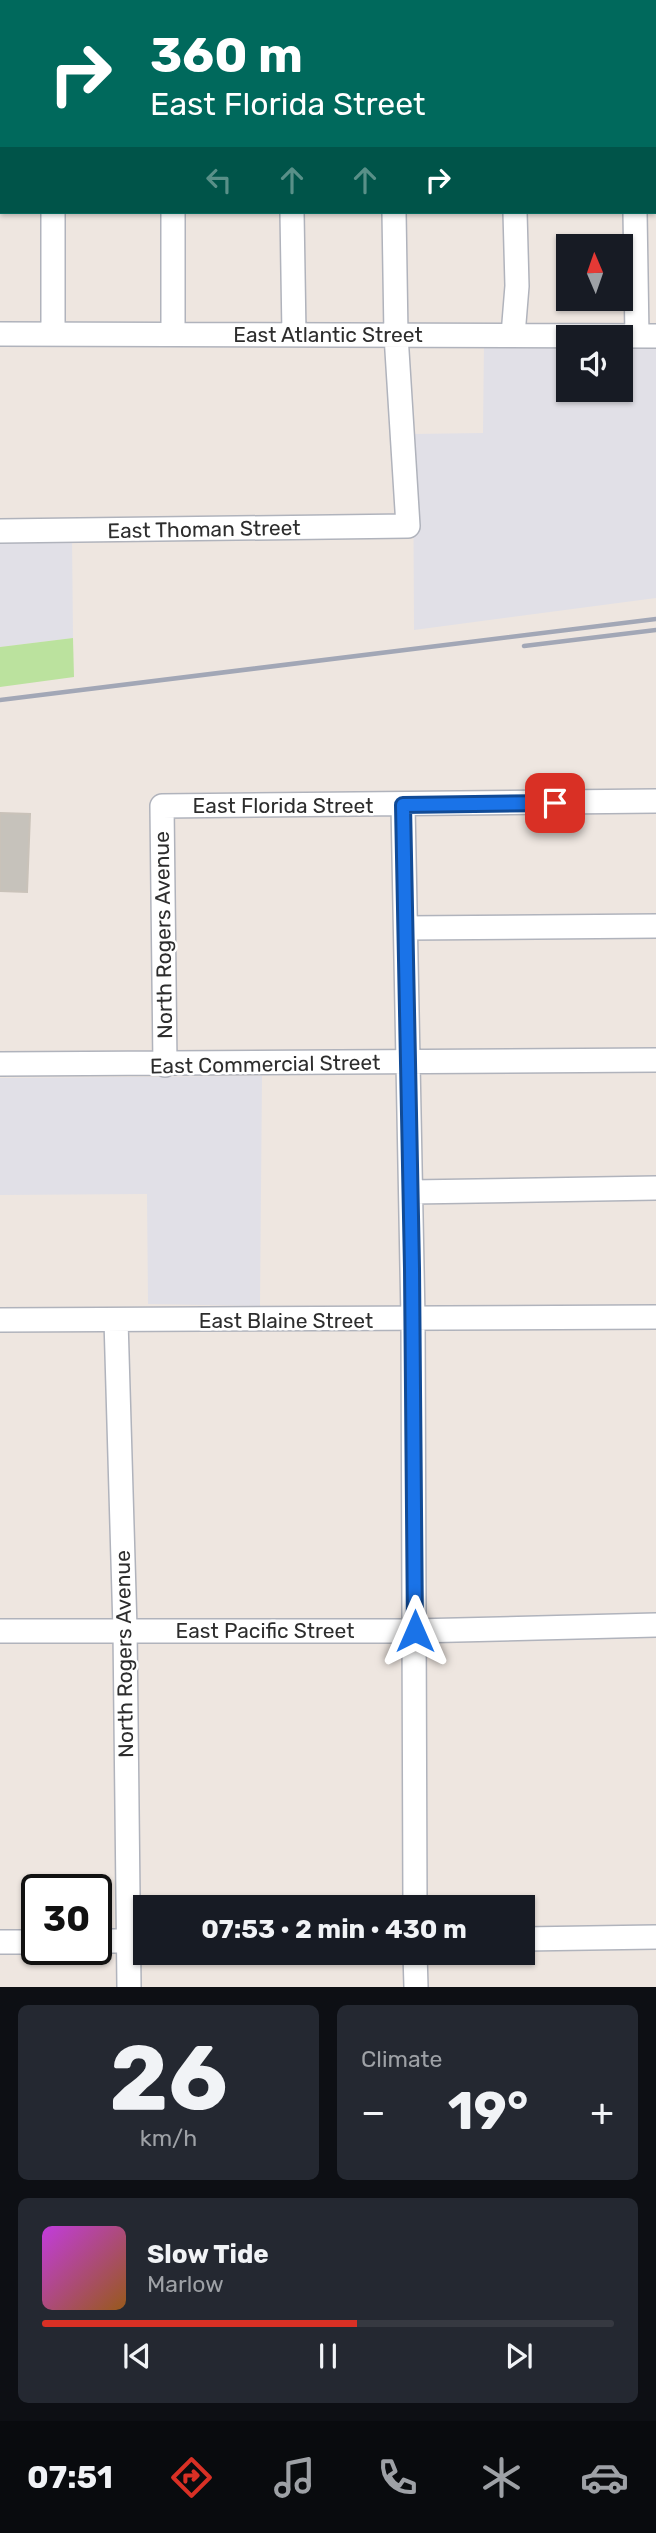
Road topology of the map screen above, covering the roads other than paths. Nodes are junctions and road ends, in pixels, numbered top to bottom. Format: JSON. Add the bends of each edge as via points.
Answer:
{"nodes":[{"id":1,"x":52,"y":214,"type":"edge"},
{"id":2,"x":173,"y":214,"type":"edge"},
{"id":3,"x":292,"y":214,"type":"edge"},
{"id":4,"x":394,"y":214,"type":"edge"},
{"id":5,"x":515,"y":214,"type":"edge"},
{"id":6,"x":635,"y":214,"type":"edge"},
{"id":7,"x":173,"y":333,"type":"junction"},
{"id":8,"x":0,"y":334,"type":"edge"},
{"id":9,"x":53,"y":334,"type":"junction"},
{"id":10,"x":294,"y":334,"type":"junction"},
{"id":11,"x":396,"y":335,"type":"junction"},
{"id":12,"x":513,"y":335,"type":"junction"},
{"id":13,"x":646,"y":336,"type":"edge"},
{"id":14,"x":0,"y":531,"type":"edge"},
{"id":15,"x":656,"y":802,"type":"edge"},
{"id":16,"x":403,"y":805,"type":"junction"},
{"id":17,"x":162,"y":806,"type":"joint"},
{"id":18,"x":656,"y":926,"type":"edge"},
{"id":19,"x":406,"y":928,"type":"junction"},
{"id":20,"x":656,"y":1060,"type":"edge"},
{"id":21,"x":409,"y":1062,"type":"junction"},
{"id":22,"x":0,"y":1064,"type":"edge"},
{"id":23,"x":165,"y":1065,"type":"junction"},
{"id":24,"x":656,"y":1188,"type":"edge"},
{"id":25,"x":411,"y":1192,"type":"junction"},
{"id":26,"x":656,"y":1317,"type":"edge"},
{"id":27,"x":413,"y":1319,"type":"junction"},
{"id":28,"x":0,"y":1320,"type":"edge"},
{"id":29,"x":116,"y":1320,"type":"junction"},
{"id":30,"x":656,"y":1625,"type":"edge"},
{"id":31,"x":125,"y":1629,"type":"junction"},
{"id":32,"x":0,"y":1631,"type":"edge"},
{"id":33,"x":415,"y":1631,"type":"junction"},
{"id":34,"x":135,"y":1895,"type":"edge"},
{"id":35,"x":415,"y":1895,"type":"edge"},
{"id":36,"x":656,"y":1937,"type":"edge"},
{"id":37,"x":535,"y":1940,"type":"edge"},
{"id":38,"x":112,"y":1941,"type":"edge"},
{"id":39,"x":133,"y":1941,"type":"edge"},
{"id":40,"x":0,"y":1942,"type":"edge"},
{"id":41,"x":21,"y":1942,"type":"edge"},
{"id":42,"x":133,"y":1964,"type":"edge"},
{"id":43,"x":415,"y":1965,"type":"edge"},
{"id":44,"x":129,"y":1987,"type":"edge"},
{"id":45,"x":416,"y":1987,"type":"edge"}],
"edges":[{"from":1,"to":9,"type":"street"},
{"from":2,"to":7,"type":"street"},
{"from":3,"to":10,"type":"street"},
{"from":4,"to":11,"type":"street"},
{"from":5,"to":12,"type":"street"},
{"from":6,"to":13,"type":"street"},
{"from":7,"to":9,"type":"street","name":"East Atlantic Street"},
{"from":7,"to":10,"type":"street","name":"East Atlantic Street"},
{"from":8,"to":9,"type":"street","name":"East Atlantic Street"},
{"from":10,"to":11,"type":"street","name":"East Atlantic Street"},
{"from":11,"to":12,"type":"street","name":"East Atlantic Street"},
{"from":11,"to":14,"type":"street","name":"East Thoman Street","via":[[408,526]]},
{"from":12,"to":13,"type":"street","name":"East Atlantic Street"},
{"from":15,"to":16,"type":"street","name":"East Florida Street"},
{"from":16,"to":17,"type":"street","name":"East Florida Street"},
{"from":16,"to":19,"type":"street"},
{"from":17,"to":23,"type":"street","name":"North Rogers Avenue"},
{"from":18,"to":19,"type":"street"},
{"from":19,"to":21,"type":"street"},
{"from":20,"to":21,"type":"street","name":"East Commercial Street"},
{"from":21,"to":23,"type":"street","name":"East Commercial Street"},
{"from":21,"to":25,"type":"street"},
{"from":22,"to":23,"type":"street","name":"East Commercial Street"},
{"from":24,"to":25,"type":"street"},
{"from":25,"to":27,"type":"street"},
{"from":26,"to":27,"type":"street","name":"East Blaine Street"},
{"from":27,"to":29,"type":"street","name":"East Blaine Street"},
{"from":27,"to":33,"type":"street"},
{"from":28,"to":29,"type":"street","name":"East Blaine Street"},
{"from":29,"to":31,"type":"street","name":"North Rogers Avenue"},
{"from":30,"to":33,"type":"street","name":"East Pacific Street"},
{"from":31,"to":32,"type":"street","name":"East Pacific Street"},
{"from":31,"to":33,"type":"street","name":"East Pacific Street"},
{"from":31,"to":34,"type":"street","name":"North Rogers Avenue"},
{"from":33,"to":35,"type":"street"},
{"from":36,"to":37,"type":"street"},
{"from":38,"to":39,"type":"street"},
{"from":40,"to":41,"type":"street"},
{"from":42,"to":44,"type":"street","name":"North Rogers Avenue"},
{"from":43,"to":45,"type":"street"}]}
